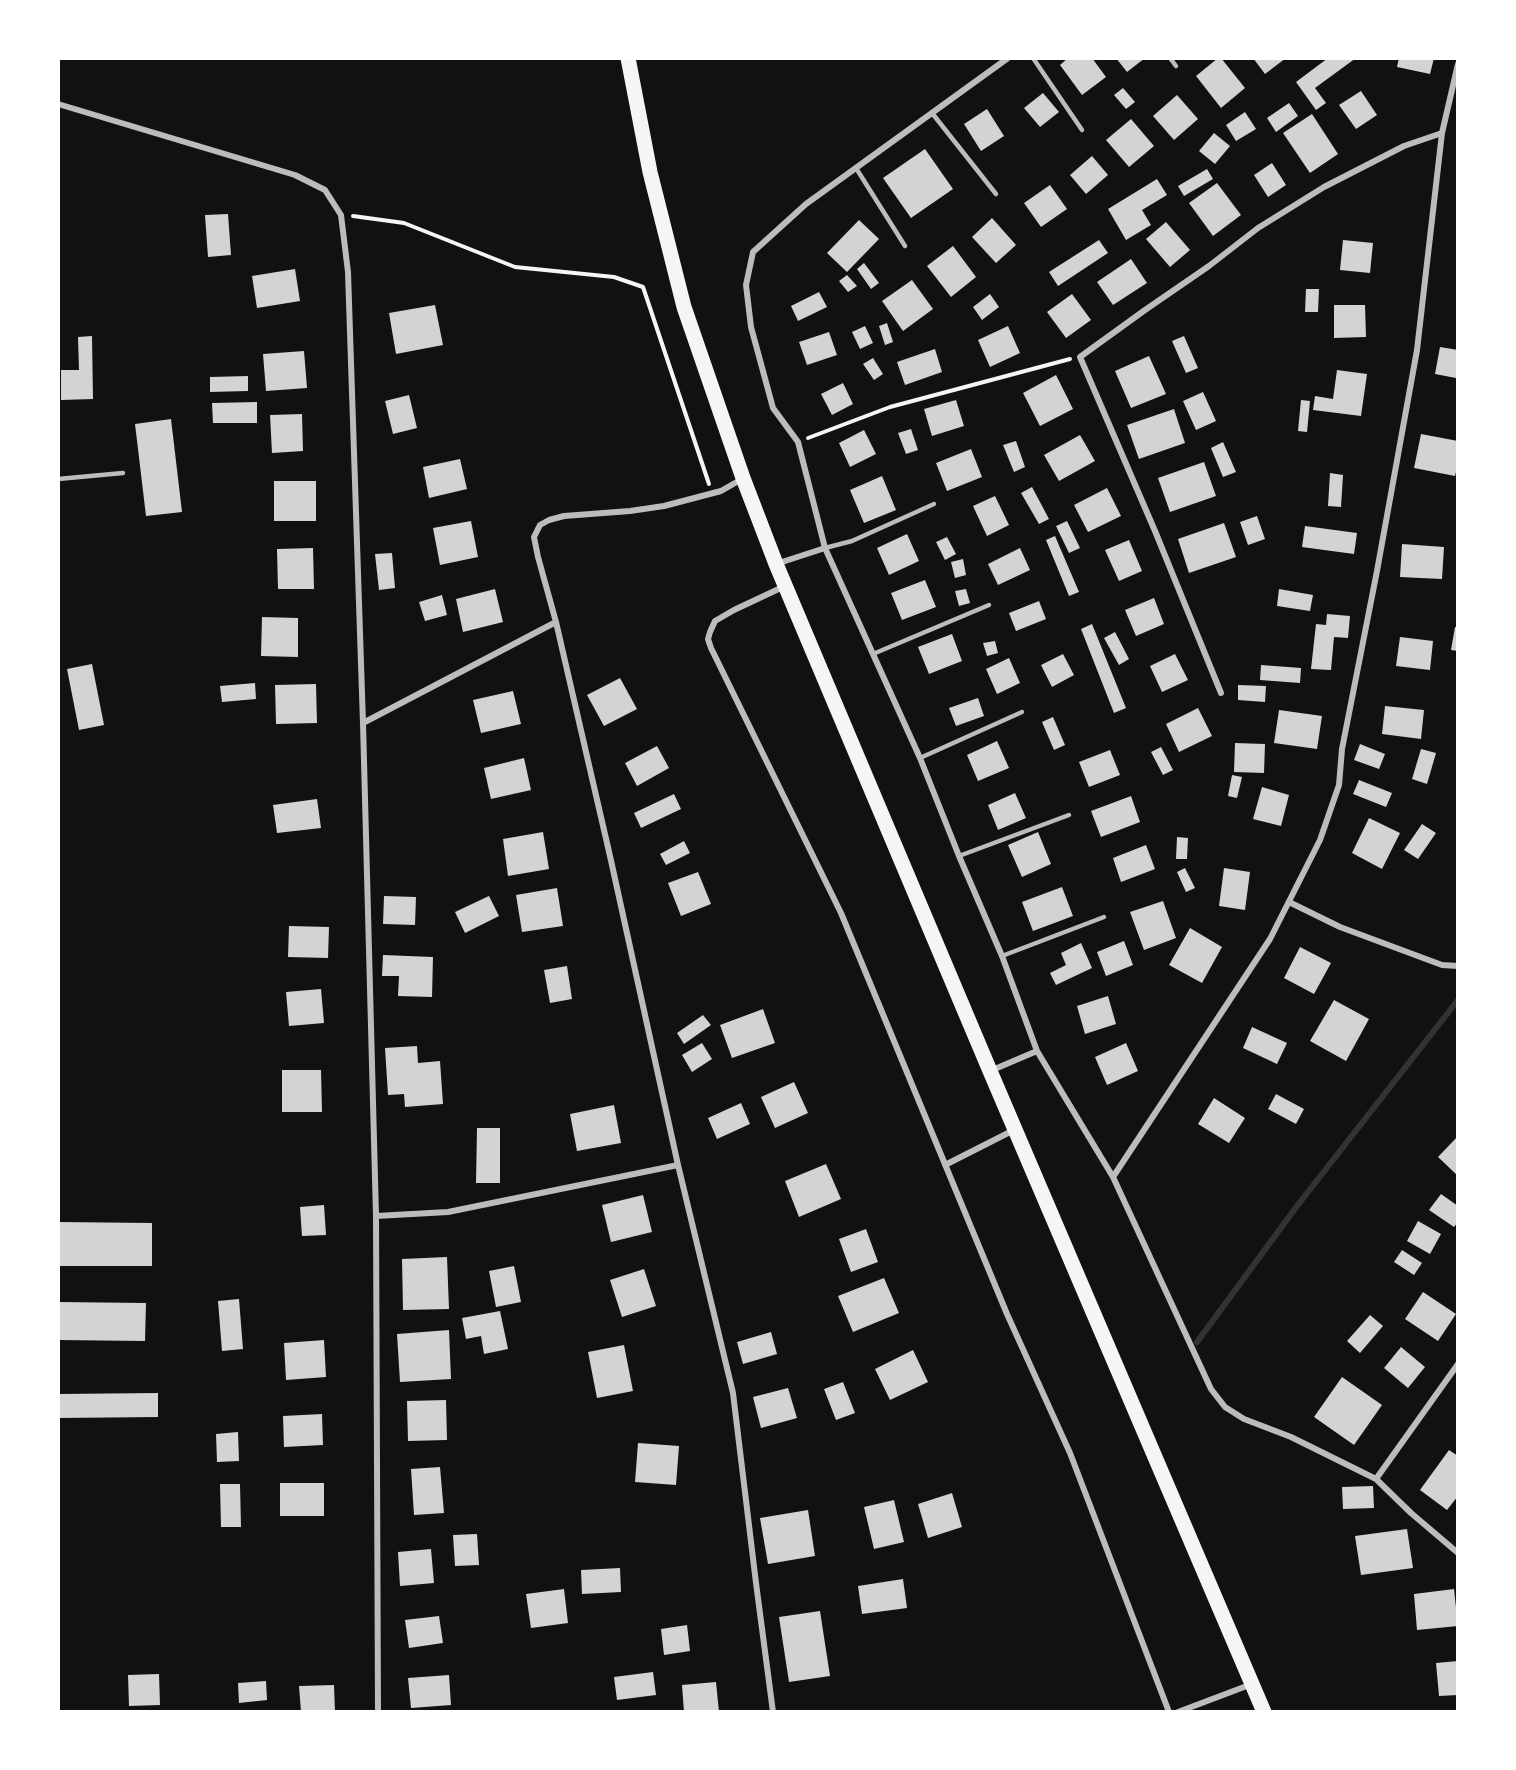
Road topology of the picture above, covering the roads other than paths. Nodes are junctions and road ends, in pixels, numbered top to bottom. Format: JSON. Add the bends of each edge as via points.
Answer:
{"nodes":[{"id":1,"x":628,"y":58,"type":"edge"},
{"id":2,"x":1008,"y":58,"type":"edge"},
{"id":3,"x":1033,"y":58,"type":"edge"},
{"id":4,"x":1170,"y":58,"type":"edge"},
{"id":5,"x":1458,"y":64,"type":"edge"},
{"id":6,"x":1176,"y":66,"type":"dead end"},
{"id":7,"x":58,"y":104,"type":"edge"},
{"id":8,"x":932,"y":113,"type":"junction"},
{"id":9,"x":1082,"y":130,"type":"dead end"},
{"id":10,"x":1442,"y":133,"type":"junction"},
{"id":11,"x":856,"y":168,"type":"junction"},
{"id":12,"x":996,"y":194,"type":"dead end"},
{"id":13,"x":905,"y":246,"type":"dead end"},
{"id":14,"x":123,"y":473,"type":"dead end"},
{"id":15,"x":743,"y":478,"type":"junction"},
{"id":16,"x":58,"y":479,"type":"edge"},
{"id":17,"x":934,"y":504,"type":"dead end"},
{"id":18,"x":825,"y":548,"type":"junction"},
{"id":19,"x":776,"y":564,"type":"junction"},
{"id":20,"x":785,"y":586,"type":"junction"},
{"id":21,"x":988,"y":605,"type":"dead end"},
{"id":22,"x":556,"y":622,"type":"junction"},
{"id":23,"x":873,"y":654,"type":"junction"},
{"id":24,"x":1221,"y":693,"type":"dead end"},
{"id":25,"x":1022,"y":712,"type":"dead end"},
{"id":26,"x":363,"y":723,"type":"junction"},
{"id":27,"x":920,"y":758,"type":"junction"},
{"id":28,"x":1069,"y":815,"type":"dead end"},
{"id":29,"x":959,"y":856,"type":"junction"},
{"id":30,"x":1289,"y":902,"type":"junction"},
{"id":31,"x":1104,"y":917,"type":"dead end"},
{"id":32,"x":1002,"y":956,"type":"junction"},
{"id":33,"x":1458,"y":966,"type":"edge"},
{"id":34,"x":1037,"y":1052,"type":"junction"},
{"id":35,"x":990,"y":1071,"type":"junction"},
{"id":36,"x":1015,"y":1130,"type":"junction"},
{"id":37,"x":678,"y":1165,"type":"junction"},
{"id":38,"x":945,"y":1165,"type":"junction"},
{"id":39,"x":1113,"y":1177,"type":"junction"},
{"id":40,"x":376,"y":1216,"type":"junction"},
{"id":41,"x":1458,"y":1364,"type":"edge"},
{"id":42,"x":1376,"y":1479,"type":"junction"},
{"id":43,"x":1458,"y":1554,"type":"edge"},
{"id":44,"x":1252,"y":1684,"type":"junction"},
{"id":45,"x":378,"y":1712,"type":"edge"},
{"id":46,"x":773,"y":1712,"type":"edge"},
{"id":47,"x":1169,"y":1712,"type":"edge"},
{"id":48,"x":1178,"y":1712,"type":"edge"},
{"id":49,"x":1264,"y":1712,"type":"edge"}],
"edges":[{"from":1,"to":15,"type":"main road","via":[[650,172],[684,307]]},
{"from":2,"to":8,"type":"street"},
{"from":3,"to":9,"type":"lane"},
{"from":4,"to":6,"type":"lane"},
{"from":5,"to":10,"type":"street"},
{"from":7,"to":26,"type":"street","via":[[295,176],[325,190],[340,215],[348,272]]},
{"from":8,"to":11,"type":"street"},
{"from":8,"to":12,"type":"lane"},
{"from":10,"to":24,"type":"street","via":[[1404,147],[1324,188],[1258,228],[1080,357]]},
{"from":10,"to":30,"type":"street","via":[[1417,350],[1342,749],[1339,785],[1320,840]]},
{"from":11,"to":13,"type":"lane"},
{"from":11,"to":18,"type":"street","via":[[806,204],[753,252],[746,285],[751,327],[773,408],[798,442]]},
{"from":14,"to":16,"type":"lane"},
{"from":15,"to":19,"type":"main road"},
{"from":15,"to":22,"type":"street","via":[[721,491],[664,506],[564,516],[540,525],[534,537]]},
{"from":17,"to":18,"type":"lane","via":[[852,541]]},
{"from":18,"to":19,"type":"street"},
{"from":18,"to":23,"type":"street"},
{"from":19,"to":20,"type":"main road"},
{"from":20,"to":35,"type":"main road"},
{"from":20,"to":38,"type":"street","via":[[715,621],[708,639],[841,913]]},
{"from":21,"to":23,"type":"lane"},
{"from":22,"to":26,"type":"street"},
{"from":22,"to":37,"type":"street"},
{"from":23,"to":27,"type":"street"},
{"from":25,"to":27,"type":"lane"},
{"from":26,"to":40,"type":"street"},
{"from":27,"to":29,"type":"street"},
{"from":28,"to":29,"type":"lane"},
{"from":29,"to":32,"type":"street"},
{"from":30,"to":33,"type":"street","via":[[1340,927],[1442,965]]},
{"from":30,"to":39,"type":"street","via":[[1263,949]]},
{"from":31,"to":32,"type":"lane"},
{"from":32,"to":34,"type":"street"},
{"from":34,"to":35,"type":"street"},
{"from":34,"to":39,"type":"street"},
{"from":35,"to":36,"type":"main road"},
{"from":36,"to":38,"type":"street"},
{"from":36,"to":44,"type":"main road"},
{"from":37,"to":40,"type":"street","via":[[448,1212]]},
{"from":37,"to":46,"type":"street","via":[[733,1393]]},
{"from":38,"to":47,"type":"street","via":[[1070,1453]]},
{"from":39,"to":42,"type":"street","via":[[1211,1389],[1225,1407]]},
{"from":40,"to":45,"type":"street"},
{"from":41,"to":42,"type":"street"},
{"from":42,"to":43,"type":"street"},
{"from":44,"to":48,"type":"street"},
{"from":44,"to":49,"type":"main road"}]}
